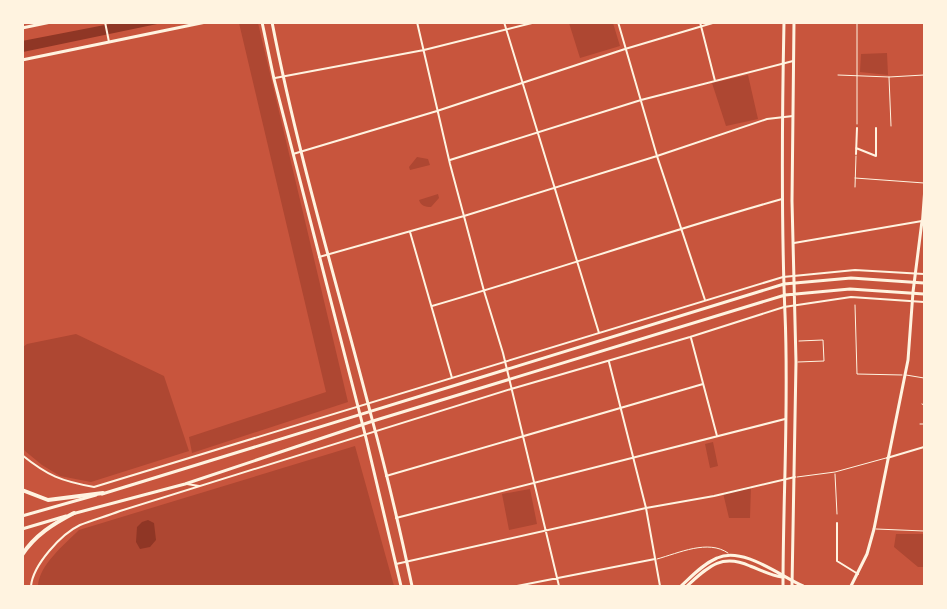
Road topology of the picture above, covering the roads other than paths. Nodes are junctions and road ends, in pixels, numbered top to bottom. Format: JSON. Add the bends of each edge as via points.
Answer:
{"nodes":[{"id":1,"x":51,"y":22,"type":"edge"},
{"id":2,"x":105,"y":22,"type":"edge"},
{"id":3,"x":206,"y":22,"type":"edge"},
{"id":4,"x":262,"y":22,"type":"edge"},
{"id":5,"x":272,"y":22,"type":"edge"},
{"id":6,"x":417,"y":22,"type":"edge"},
{"id":7,"x":504,"y":22,"type":"edge"},
{"id":8,"x":536,"y":22,"type":"edge"},
{"id":9,"x":618,"y":22,"type":"edge"},
{"id":10,"x":700,"y":22,"type":"edge"},
{"id":11,"x":716,"y":22,"type":"edge"},
{"id":12,"x":784,"y":22,"type":"edge"},
{"id":13,"x":794,"y":22,"type":"edge"},
{"id":14,"x":857,"y":22,"type":"edge"},
{"id":15,"x":701,"y":27,"type":"junction"},
{"id":16,"x":22,"y":28,"type":"edge"},
{"id":17,"x":506,"y":30,"type":"junction"},
{"id":18,"x":109,"y":42,"type":"junction"},
{"id":19,"x":424,"y":50,"type":"junction"},
{"id":20,"x":625,"y":50,"type":"junction"},
{"id":21,"x":22,"y":60,"type":"edge"},
{"id":22,"x":793,"y":62,"type":"junction"},
{"id":23,"x":783,"y":63,"type":"junction"},
{"id":24,"x":858,"y":74,"type":"junction"},
{"id":25,"x":838,"y":75,"type":"dead end"},
{"id":26,"x":924,"y":75,"type":"edge"},
{"id":27,"x":889,"y":76,"type":"junction"},
{"id":28,"x":282,"y":77,"type":"junction"},
{"id":29,"x":274,"y":79,"type":"junction"},
{"id":30,"x":716,"y":81,"type":"junction"},
{"id":31,"x":523,"y":84,"type":"junction"},
{"id":32,"x":641,"y":100,"type":"junction"},
{"id":33,"x":437,"y":111,"type":"junction"},
{"id":34,"x":783,"y":116,"type":"junction"},
{"id":35,"x":793,"y":116,"type":"junction"},
{"id":36,"x":857,"y":124,"type":"dead end"},
{"id":37,"x":891,"y":126,"type":"dead end"},
{"id":38,"x":876,"y":128,"type":"dead end"},
{"id":39,"x":857,"y":129,"type":"dead end"},
{"id":40,"x":538,"y":134,"type":"junction"},
{"id":41,"x":856,"y":148,"type":"junction"},
{"id":42,"x":301,"y":151,"type":"junction"},
{"id":43,"x":293,"y":154,"type":"junction"},
{"id":44,"x":856,"y":154,"type":"joint"},
{"id":45,"x":657,"y":156,"type":"junction"},
{"id":46,"x":450,"y":160,"type":"junction"},
{"id":47,"x":855,"y":177,"type":"junction"},
{"id":48,"x":924,"y":183,"type":"edge"},
{"id":49,"x":855,"y":187,"type":"dead end"},
{"id":50,"x":553,"y":188,"type":"junction"},
{"id":51,"x":924,"y":194,"type":"edge"},
{"id":52,"x":782,"y":200,"type":"junction"},
{"id":53,"x":464,"y":216,"type":"junction"},
{"id":54,"x":923,"y":221,"type":"edge"},
{"id":55,"x":680,"y":229,"type":"junction"},
{"id":56,"x":410,"y":232,"type":"junction"},
{"id":57,"x":794,"y":243,"type":"junction"},
{"id":58,"x":328,"y":255,"type":"junction"},
{"id":59,"x":320,"y":257,"type":"junction"},
{"id":60,"x":576,"y":262,"type":"junction"},
{"id":61,"x":916,"y":273,"type":"junction"},
{"id":62,"x":924,"y":274,"type":"edge"},
{"id":63,"x":794,"y":276,"type":"junction"},
{"id":64,"x":783,"y":278,"type":"junction"},
{"id":65,"x":915,"y":281,"type":"junction"},
{"id":66,"x":924,"y":283,"type":"edge"},
{"id":67,"x":784,"y":284,"type":"junction"},
{"id":68,"x":794,"y":284,"type":"junction"},
{"id":69,"x":484,"y":291,"type":"junction"},
{"id":70,"x":913,"y":292,"type":"junction"},
{"id":71,"x":794,"y":294,"type":"junction"},
{"id":72,"x":924,"y":294,"type":"edge"},
{"id":73,"x":784,"y":295,"type":"junction"},
{"id":74,"x":705,"y":300,"type":"junction"},
{"id":75,"x":912,"y":300,"type":"junction"},
{"id":76,"x":924,"y":302,"type":"edge"},
{"id":77,"x":794,"y":305,"type":"junction"},
{"id":78,"x":855,"y":305,"type":"dead end"},
{"id":79,"x":432,"y":306,"type":"junction"},
{"id":80,"x":784,"y":307,"type":"junction"},
{"id":81,"x":599,"y":333,"type":"junction"},
{"id":82,"x":690,"y":337,"type":"junction"},
{"id":83,"x":795,"y":341,"type":"junction"},
{"id":84,"x":504,"y":362,"type":"junction"},
{"id":85,"x":609,"y":362,"type":"junction"},
{"id":86,"x":796,"y":362,"type":"junction"},
{"id":87,"x":506,"y":369,"type":"junction"},
{"id":88,"x":905,"y":375,"type":"junction"},
{"id":89,"x":452,"y":378,"type":"junction"},
{"id":90,"x":924,"y":378,"type":"edge"},
{"id":91,"x":509,"y":381,"type":"junction"},
{"id":92,"x":703,"y":384,"type":"junction"},
{"id":93,"x":511,"y":389,"type":"junction"},
{"id":94,"x":368,"y":403,"type":"junction"},
{"id":95,"x":357,"y":406,"type":"junction"},
{"id":96,"x":620,"y":408,"type":"junction"},
{"id":97,"x":370,"y":410,"type":"junction"},
{"id":98,"x":359,"y":413,"type":"junction"},
{"id":99,"x":785,"y":419,"type":"junction"},
{"id":100,"x":373,"y":421,"type":"junction"},
{"id":101,"x":920,"y":424,"type":"dead end"},
{"id":102,"x":924,"y":424,"type":"edge"},
{"id":103,"x":362,"y":425,"type":"junction"},
{"id":104,"x":375,"y":431,"type":"junction"},
{"id":105,"x":364,"y":434,"type":"junction"},
{"id":106,"x":522,"y":436,"type":"junction"},
{"id":107,"x":717,"y":436,"type":"junction"},
{"id":108,"x":924,"y":447,"type":"edge"},
{"id":109,"x":22,"y":455,"type":"edge"},
{"id":110,"x":634,"y":458,"type":"junction"},
{"id":111,"x":887,"y":458,"type":"junction"},
{"id":112,"x":835,"y":472,"type":"junction"},
{"id":113,"x":386,"y":476,"type":"junction"},
{"id":114,"x":795,"y":477,"type":"junction"},
{"id":115,"x":785,"y":479,"type":"junction"},
{"id":116,"x":534,"y":482,"type":"junction"},
{"id":117,"x":185,"y":484,"type":"junction"},
{"id":118,"x":202,"y":486,"type":"junction"},
{"id":119,"x":22,"y":490,"type":"edge"},
{"id":120,"x":103,"y":494,"type":"junction"},
{"id":121,"x":646,"y":508,"type":"junction"},
{"id":122,"x":74,"y":513,"type":"junction"},
{"id":123,"x":837,"y":514,"type":"dead end"},
{"id":124,"x":22,"y":516,"type":"edge"},
{"id":125,"x":396,"y":518,"type":"junction"},
{"id":126,"x":837,"y":523,"type":"dead end"},
{"id":127,"x":22,"y":529,"type":"edge"},
{"id":128,"x":546,"y":529,"type":"junction"},
{"id":129,"x":874,"y":529,"type":"junction"},
{"id":130,"x":924,"y":531,"type":"edge"},
{"id":131,"x":22,"y":555,"type":"edge"},
{"id":132,"x":730,"y":555,"type":"junction"},
{"id":133,"x":655,"y":559,"type":"junction"},
{"id":134,"x":407,"y":561,"type":"junction"},
{"id":135,"x":395,"y":564,"type":"junction"},
{"id":136,"x":858,"y":574,"type":"junction"},
{"id":137,"x":783,"y":577,"type":"junction"},
{"id":138,"x":558,"y":579,"type":"junction"},
{"id":139,"x":792,"y":581,"type":"junction"},
{"id":140,"x":31,"y":586,"type":"edge"},
{"id":141,"x":400,"y":586,"type":"edge"},
{"id":142,"x":412,"y":586,"type":"edge"},
{"id":143,"x":518,"y":586,"type":"edge"},
{"id":144,"x":559,"y":586,"type":"edge"},
{"id":145,"x":660,"y":586,"type":"edge"},
{"id":146,"x":681,"y":586,"type":"edge"},
{"id":147,"x":687,"y":586,"type":"edge"},
{"id":148,"x":783,"y":586,"type":"edge"},
{"id":149,"x":792,"y":586,"type":"edge"},
{"id":150,"x":803,"y":586,"type":"edge"},
{"id":151,"x":850,"y":586,"type":"edge"}],
"edges":[{"from":1,"to":16,"type":"main road"},
{"from":2,"to":18,"type":"street"},
{"from":3,"to":18,"type":"main road"},
{"from":4,"to":29,"type":"main road"},
{"from":5,"to":28,"type":"main road"},
{"from":6,"to":19,"type":"street"},
{"from":7,"to":17,"type":"street"},
{"from":8,"to":17,"type":"street"},
{"from":9,"to":20,"type":"street"},
{"from":10,"to":15,"type":"street"},
{"from":11,"to":15,"type":"street"},
{"from":12,"to":23,"type":"main road"},
{"from":13,"to":22,"type":"main road"},
{"from":14,"to":24,"type":"lane"},
{"from":15,"to":20,"type":"street"},
{"from":15,"to":30,"type":"street"},
{"from":17,"to":19,"type":"street"},
{"from":17,"to":31,"type":"street"},
{"from":18,"to":21,"type":"main road"},
{"from":19,"to":28,"type":"street"},
{"from":19,"to":33,"type":"street"},
{"from":20,"to":31,"type":"street"},
{"from":20,"to":32,"type":"street"},
{"from":22,"to":23,"type":"street"},
{"from":22,"to":35,"type":"main road"},
{"from":23,"to":30,"type":"street"},
{"from":23,"to":34,"type":"main road"},
{"from":24,"to":25,"type":"lane"},
{"from":24,"to":27,"type":"lane"},
{"from":24,"to":36,"type":"lane"},
{"from":26,"to":27,"type":"lane"},
{"from":27,"to":37,"type":"lane"},
{"from":28,"to":29,"type":"street"},
{"from":28,"to":42,"type":"main road"},
{"from":29,"to":43,"type":"main road"},
{"from":30,"to":32,"type":"street"},
{"from":31,"to":33,"type":"street"},
{"from":31,"to":40,"type":"street"},
{"from":32,"to":40,"type":"street"},
{"from":32,"to":45,"type":"street"},
{"from":33,"to":42,"type":"street"},
{"from":33,"to":46,"type":"street"},
{"from":34,"to":35,"type":"street"},
{"from":34,"to":45,"type":"street"},
{"from":34,"to":52,"type":"main road"},
{"from":35,"to":57,"type":"main road"},
{"from":38,"to":41,"type":"street","via":[[876,156]]},
{"from":39,"to":41,"type":"street"},
{"from":40,"to":46,"type":"street"},
{"from":40,"to":50,"type":"street"},
{"from":41,"to":44,"type":"street"},
{"from":42,"to":43,"type":"street"},
{"from":42,"to":58,"type":"main road"},
{"from":43,"to":59,"type":"main road"},
{"from":44,"to":47,"type":"lane"},
{"from":45,"to":50,"type":"street"},
{"from":45,"to":55,"type":"street"},
{"from":46,"to":53,"type":"street"},
{"from":47,"to":48,"type":"lane"},
{"from":47,"to":49,"type":"lane"},
{"from":50,"to":53,"type":"street"},
{"from":50,"to":60,"type":"street"},
{"from":51,"to":54,"type":"street"},
{"from":52,"to":55,"type":"street"},
{"from":52,"to":64,"type":"main road"},
{"from":53,"to":56,"type":"street"},
{"from":53,"to":69,"type":"street"},
{"from":54,"to":57,"type":"street"},
{"from":54,"to":61,"type":"main road"},
{"from":55,"to":60,"type":"street"},
{"from":55,"to":74,"type":"street"},
{"from":56,"to":58,"type":"street"},
{"from":56,"to":79,"type":"street"},
{"from":57,"to":63,"type":"main road"},
{"from":58,"to":59,"type":"street"},
{"from":58,"to":94,"type":"main road"},
{"from":59,"to":95,"type":"main road"},
{"from":60,"to":69,"type":"street"},
{"from":60,"to":81,"type":"street"},
{"from":61,"to":62,"type":"street"},
{"from":61,"to":63,"type":"street","via":[[855,270]]},
{"from":61,"to":65,"type":"main road"},
{"from":63,"to":64,"type":"street"},
{"from":63,"to":68,"type":"main road"},
{"from":64,"to":67,"type":"main road"},
{"from":64,"to":74,"type":"street"},
{"from":65,"to":66,"type":"main road"},
{"from":65,"to":68,"type":"main road","via":[[851,278]]},
{"from":65,"to":70,"type":"main road"},
{"from":67,"to":68,"type":"main road"},
{"from":67,"to":73,"type":"main road"},
{"from":67,"to":87,"type":"main road"},
{"from":68,"to":71,"type":"main road"},
{"from":69,"to":79,"type":"street"},
{"from":69,"to":84,"type":"street"},
{"from":70,"to":71,"type":"main road","via":[[850,289]]},
{"from":70,"to":72,"type":"main road"},
{"from":70,"to":75,"type":"main road"},
{"from":71,"to":73,"type":"main road"},
{"from":71,"to":77,"type":"main road"},
{"from":73,"to":80,"type":"main road"},
{"from":73,"to":91,"type":"main road"},
{"from":74,"to":81,"type":"street"},
{"from":75,"to":76,"type":"street"},
{"from":75,"to":77,"type":"street","via":[[850,297]]},
{"from":75,"to":88,"type":"main road"},
{"from":77,"to":80,"type":"street"},
{"from":77,"to":83,"type":"main road"},
{"from":78,"to":88,"type":"lane","via":[[857,374]]},
{"from":79,"to":89,"type":"street"},
{"from":80,"to":82,"type":"street"},
{"from":80,"to":99,"type":"main road"},
{"from":81,"to":84,"type":"street"},
{"from":82,"to":85,"type":"street"},
{"from":82,"to":92,"type":"street"},
{"from":83,"to":86,"type":"main road"},
{"from":83,"to":86,"type":"lane","via":[[824,340],[824,361]]},
{"from":84,"to":87,"type":"street"},
{"from":84,"to":89,"type":"street"},
{"from":85,"to":93,"type":"street"},
{"from":85,"to":96,"type":"street"},
{"from":86,"to":114,"type":"main road"},
{"from":87,"to":91,"type":"street"},
{"from":87,"to":97,"type":"main road"},
{"from":88,"to":90,"type":"lane"},
{"from":88,"to":111,"type":"main road"},
{"from":89,"to":94,"type":"street"},
{"from":91,"to":93,"type":"street"},
{"from":91,"to":100,"type":"main road"},
{"from":92,"to":96,"type":"street"},
{"from":92,"to":107,"type":"street"},
{"from":93,"to":104,"type":"street"},
{"from":93,"to":106,"type":"street"},
{"from":94,"to":95,"type":"street"},
{"from":94,"to":97,"type":"main road"},
{"from":95,"to":98,"type":"main road"},
{"from":95,"to":109,"type":"street","via":[[94,487],[64,482]]},
{"from":96,"to":106,"type":"street"},
{"from":96,"to":110,"type":"street"},
{"from":97,"to":98,"type":"main road"},
{"from":97,"to":100,"type":"main road"},
{"from":98,"to":103,"type":"main road"},
{"from":98,"to":120,"type":"main road"},
{"from":99,"to":107,"type":"street"},
{"from":99,"to":115,"type":"main road"},
{"from":100,"to":103,"type":"main road"},
{"from":100,"to":104,"type":"main road"},
{"from":101,"to":102,"type":"lane"},
{"from":103,"to":105,"type":"main road"},
{"from":103,"to":117,"type":"main road"},
{"from":104,"to":105,"type":"street"},
{"from":104,"to":113,"type":"main road"},
{"from":105,"to":118,"type":"street"},
{"from":105,"to":135,"type":"main road"},
{"from":106,"to":113,"type":"street"},
{"from":106,"to":116,"type":"street"},
{"from":107,"to":110,"type":"street"},
{"from":108,"to":111,"type":"street"},
{"from":110,"to":116,"type":"street"},
{"from":110,"to":121,"type":"street"},
{"from":111,"to":112,"type":"lane"},
{"from":111,"to":129,"type":"main road"},
{"from":112,"to":114,"type":"lane"},
{"from":112,"to":123,"type":"lane"},
{"from":113,"to":125,"type":"main road"},
{"from":114,"to":115,"type":"street"},
{"from":114,"to":139,"type":"main road"},
{"from":115,"to":121,"type":"street"},
{"from":115,"to":137,"type":"main road"},
{"from":116,"to":125,"type":"street"},
{"from":116,"to":128,"type":"street"},
{"from":117,"to":118,"type":"street"},
{"from":117,"to":122,"type":"main road"},
{"from":118,"to":140,"type":"street","via":[[78,526],[46,555]]},
{"from":119,"to":120,"type":"highway","via":[[48,500]]},
{"from":120,"to":124,"type":"main road"},
{"from":121,"to":128,"type":"street"},
{"from":121,"to":133,"type":"street"},
{"from":122,"to":127,"type":"main road"},
{"from":122,"to":131,"type":"highway","via":[[42,532]]},
{"from":125,"to":134,"type":"main road"},
{"from":126,"to":136,"type":"street","via":[[837,561]]},
{"from":128,"to":134,"type":"street"},
{"from":128,"to":138,"type":"street"},
{"from":129,"to":130,"type":"lane"},
{"from":129,"to":136,"type":"main road"},
{"from":132,"to":133,"type":"lane","via":[[707,546]]},
{"from":132,"to":137,"type":"main road","via":[[750,559]]},
{"from":132,"to":146,"type":"main road","via":[[710,561]]},
{"from":133,"to":138,"type":"street"},
{"from":133,"to":145,"type":"street"},
{"from":134,"to":135,"type":"street"},
{"from":134,"to":142,"type":"main road"},
{"from":135,"to":141,"type":"main road"},
{"from":136,"to":151,"type":"main road"},
{"from":137,"to":139,"type":"main road"},
{"from":137,"to":147,"type":"main road","via":[[725,560]]},
{"from":137,"to":148,"type":"main road"},
{"from":138,"to":143,"type":"street"},
{"from":138,"to":144,"type":"street"},
{"from":139,"to":149,"type":"main road"},
{"from":139,"to":150,"type":"main road"}]}
